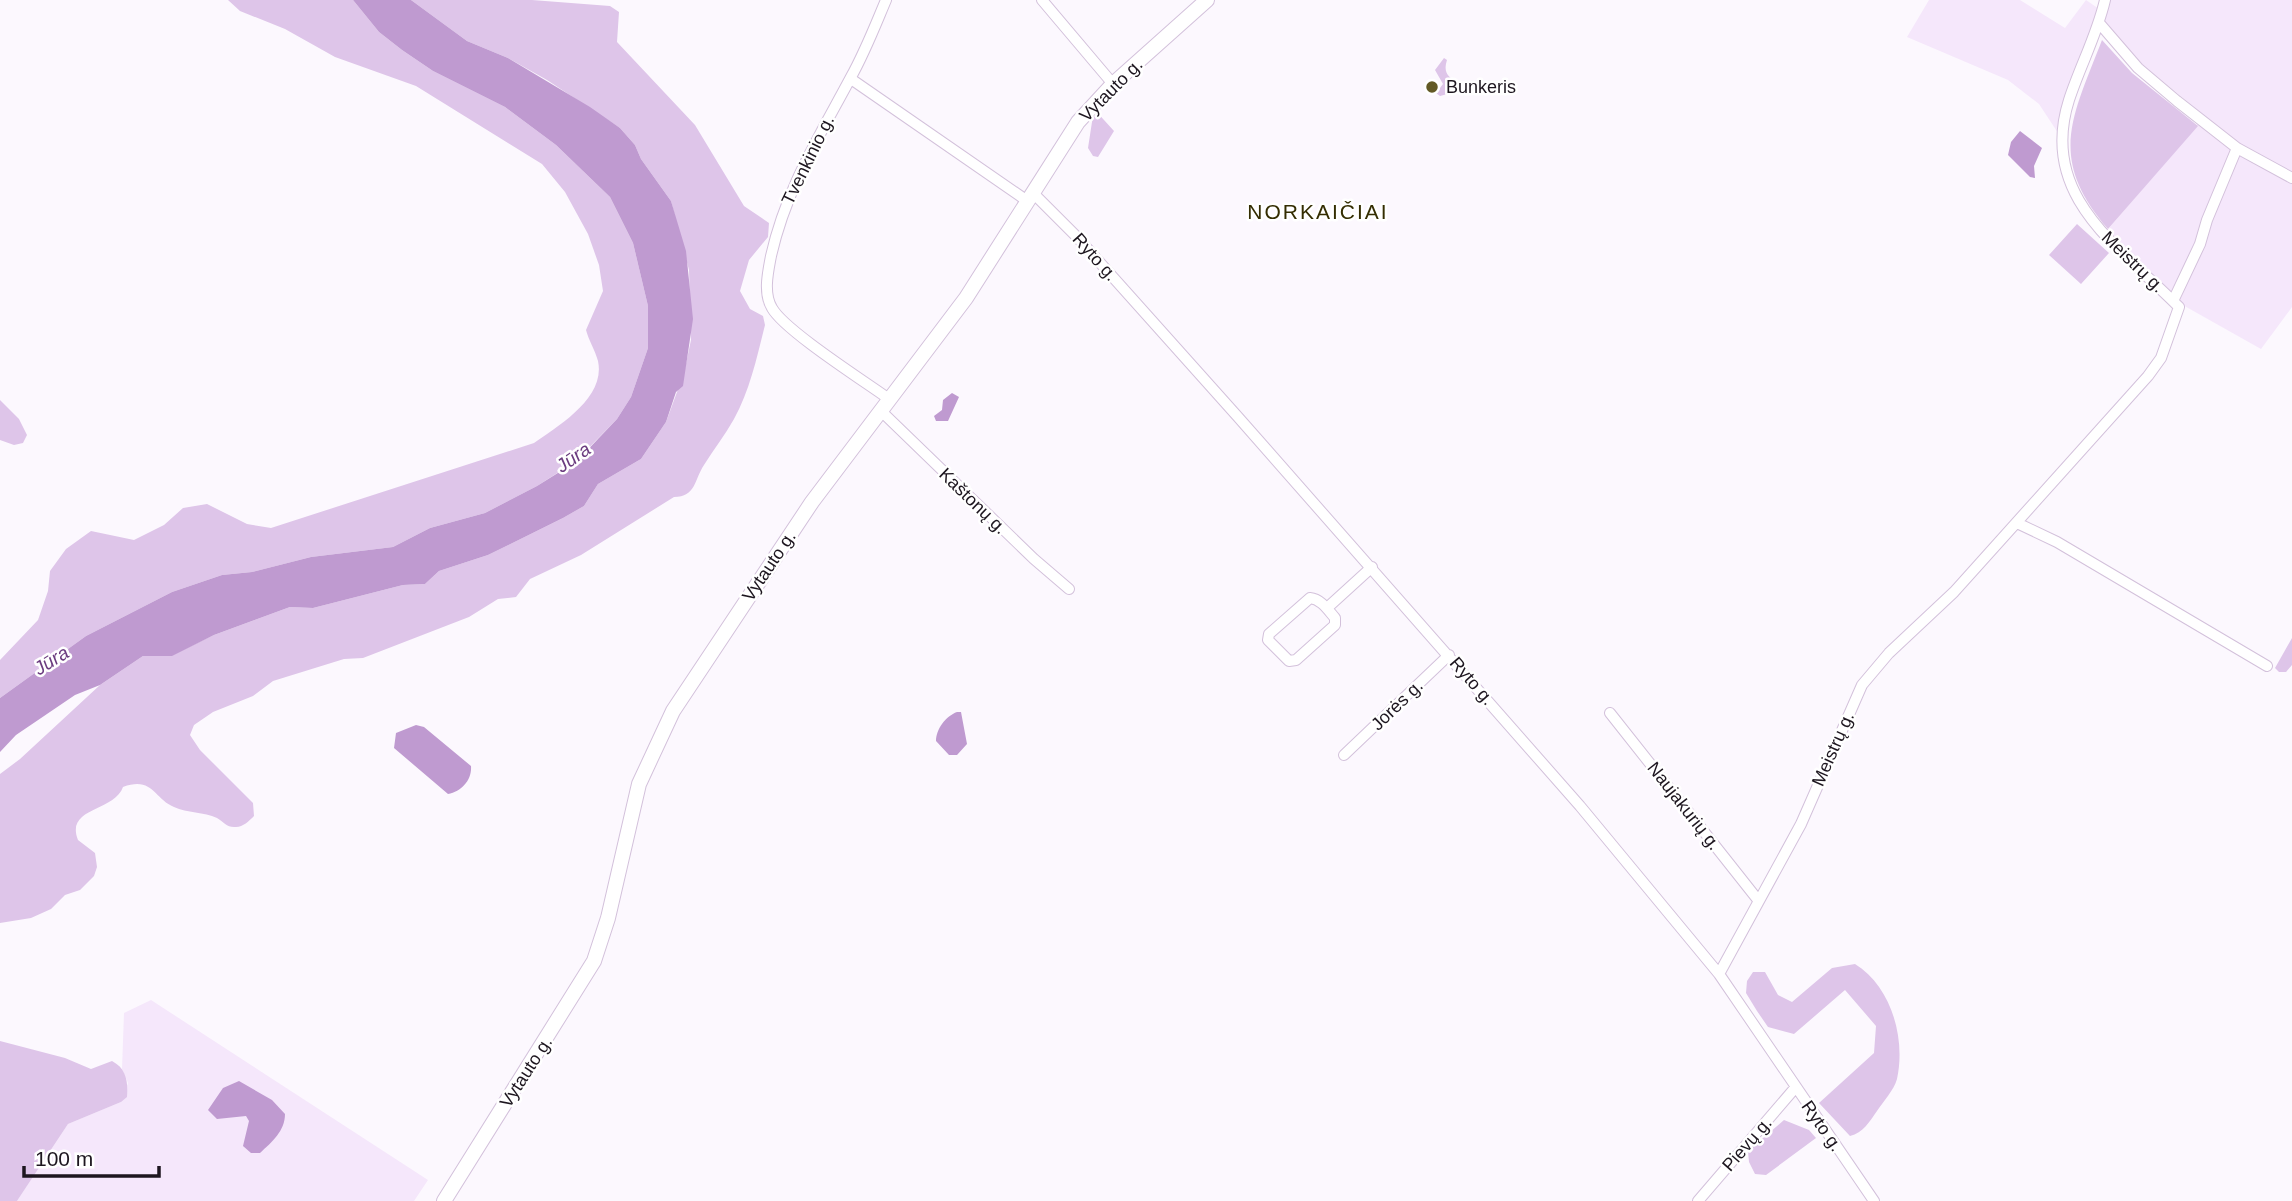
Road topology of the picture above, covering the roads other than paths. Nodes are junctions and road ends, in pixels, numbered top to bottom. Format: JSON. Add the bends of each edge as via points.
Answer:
{"nodes":[{"id":1,"x":886,"y":0,"type":"edge"},
{"id":2,"x":1042,"y":0,"type":"edge"},
{"id":3,"x":1206,"y":0,"type":"edge"},
{"id":4,"x":2105,"y":0,"type":"edge"},
{"id":5,"x":2100,"y":24,"type":"junction"},
{"id":6,"x":850,"y":79,"type":"junction"},
{"id":7,"x":1113,"y":84,"type":"junction"},
{"id":8,"x":2237,"y":148,"type":"junction"},
{"id":9,"x":2292,"y":178,"type":"edge"},
{"id":10,"x":1029,"y":196,"type":"junction"},
{"id":11,"x":2173,"y":301,"type":"junction"},
{"id":12,"x":885,"y":404,"type":"junction"},
{"id":13,"x":2017,"y":523,"type":"junction"},
{"id":14,"x":1372,"y":566,"type":"junction"},
{"id":15,"x":1069,"y":589,"type":"dead end"},
{"id":16,"x":1326,"y":608,"type":"junction"},
{"id":17,"x":1450,"y":655,"type":"junction"},
{"id":18,"x":2267,"y":666,"type":"dead end"},
{"id":19,"x":1610,"y":713,"type":"dead end"},
{"id":20,"x":1344,"y":755,"type":"dead end"},
{"id":21,"x":1758,"y":900,"type":"junction"},
{"id":22,"x":1719,"y":974,"type":"junction"},
{"id":23,"x":1795,"y":1088,"type":"junction"},
{"id":24,"x":444,"y":1201,"type":"edge"},
{"id":25,"x":1698,"y":1201,"type":"edge"},
{"id":26,"x":1874,"y":1201,"type":"edge"}],
"edges":[{"from":1,"to":6,"type":"street","name":"Tvenkinio g."},
{"from":2,"to":7,"type":"street"},
{"from":3,"to":7,"type":"main road","name":"Vytauto g."},
{"from":4,"to":5,"type":"street","name":"Meistrų g."},
{"from":5,"to":8,"type":"street","via":[[2138,68]]},
{"from":5,"to":11,"type":"street","name":"Meistrų g.","via":[[2067,110],[2064,164],[2084,211]]},
{"from":6,"to":10,"type":"street","name":"Ryto g."},
{"from":6,"to":12,"type":"street","name":"Tvenkinio g.","via":[[788,195],[769,265],[768,296],[783,322]]},
{"from":7,"to":10,"type":"main road","name":"Vytauto g.","via":[[1078,122]]},
{"from":8,"to":9,"type":"street"},
{"from":8,"to":11,"type":"street"},
{"from":10,"to":12,"type":"main road","name":"Vytauto g.","via":[[966,299]]},
{"from":10,"to":14,"type":"street","name":"Ryto g.","via":[[1077,237]]},
{"from":11,"to":13,"type":"street","name":"Meistrų g.","via":[[2179,307],[2154,367]]},
{"from":12,"to":15,"type":"street","name":"Kaštonų g.","via":[[961,491]]},
{"from":12,"to":24,"type":"main road","name":"Vytauto g.","via":[[782,546],[663,729],[632,808],[594,961]]},
{"from":13,"to":18,"type":"street"},
{"from":13,"to":21,"type":"street","name":"Meistrų g.","via":[[1861,685],[1801,824]]},
{"from":14,"to":16,"type":"street"},
{"from":14,"to":17,"type":"street","name":"Ryto g."},
{"from":16,"to":16,"type":"street","via":[[1335,625],[1296,660],[1289,661],[1268,640],[1269,634],[1310,598]]},
{"from":17,"to":20,"type":"street","name":"Jorės g."},
{"from":17,"to":22,"type":"street","name":"Ryto g."},
{"from":19,"to":21,"type":"street","name":"Naujakurių g."},
{"from":21,"to":22,"type":"street","name":"Meistrų g."},
{"from":22,"to":23,"type":"street","name":"Ryto g."},
{"from":23,"to":25,"type":"street","name":"Pievų g."},
{"from":23,"to":26,"type":"street","name":"Ryto g."}]}
